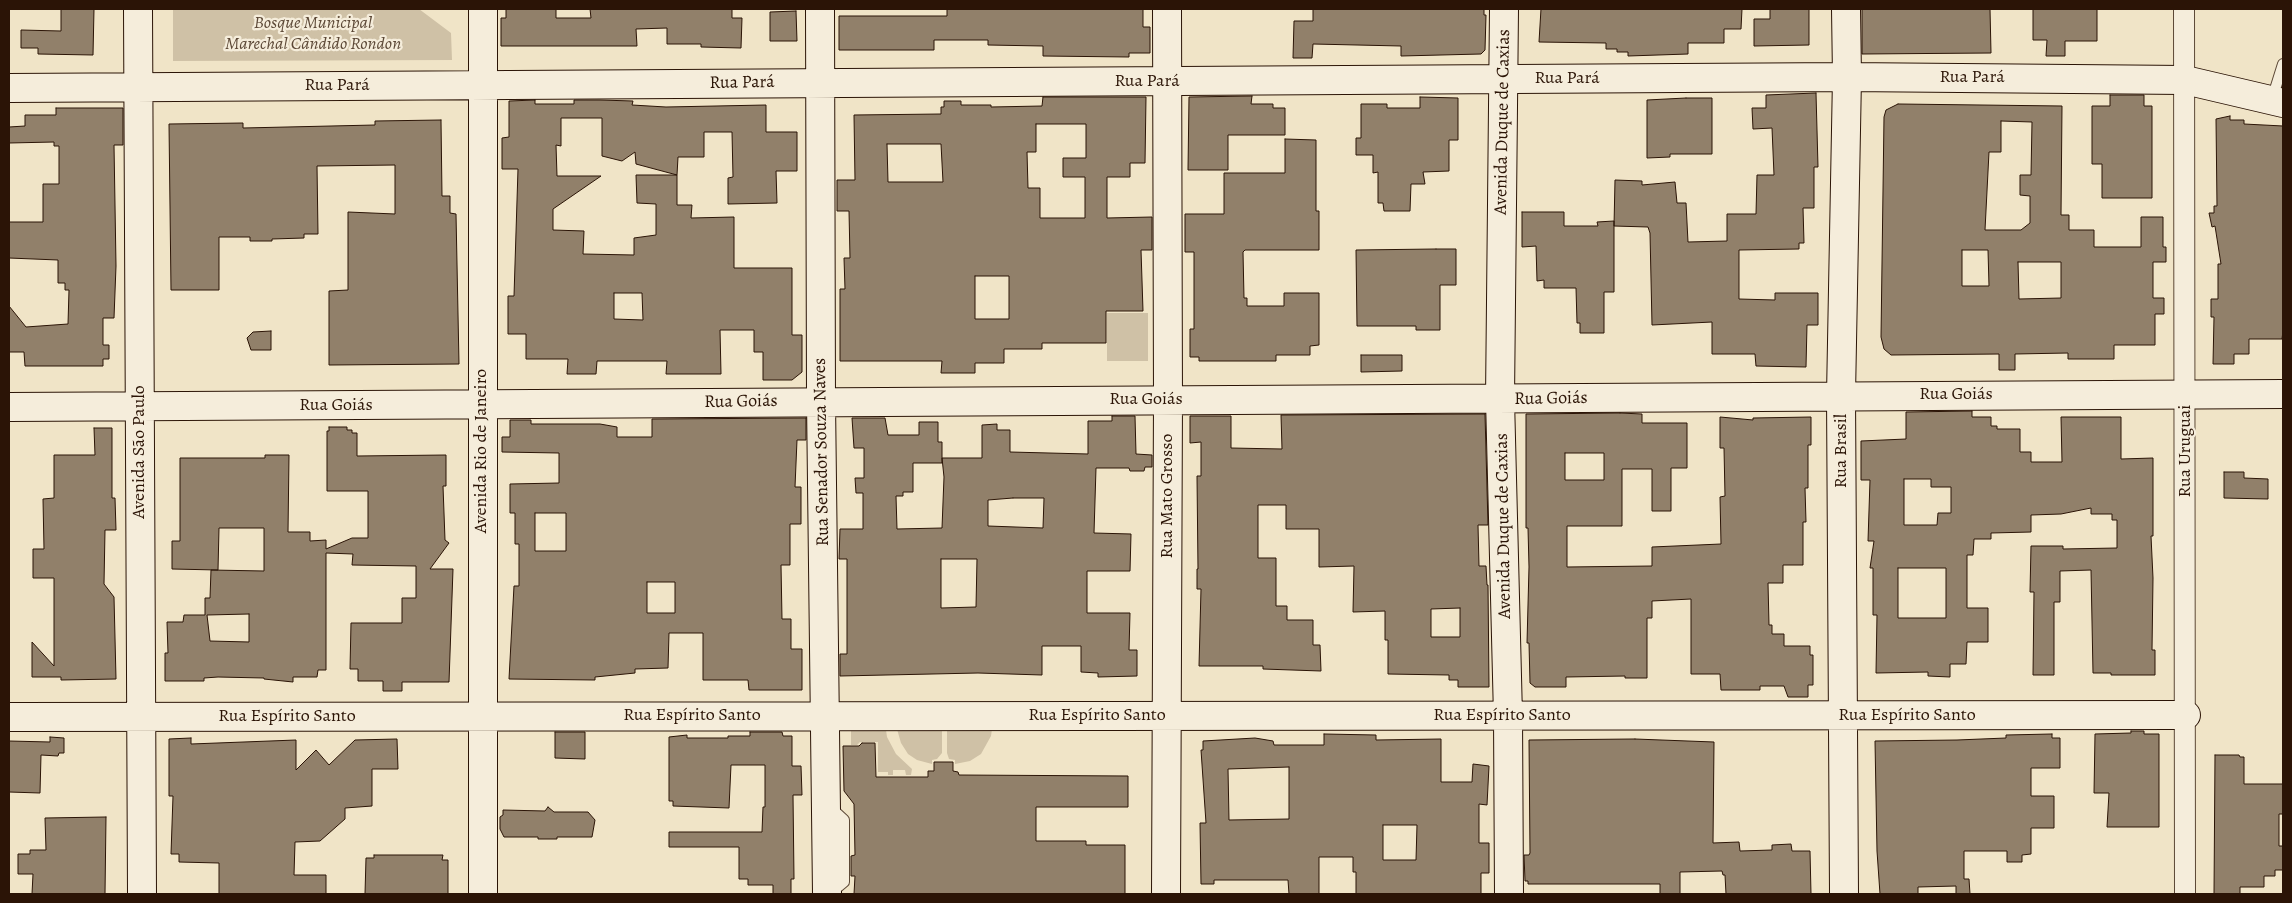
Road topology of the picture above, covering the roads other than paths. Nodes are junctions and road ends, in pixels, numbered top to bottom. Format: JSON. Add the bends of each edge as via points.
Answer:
{"nodes":[{"id":1,"x":138,"y":9,"type":"edge"},
{"id":2,"x":483,"y":9,"type":"edge"},
{"id":3,"x":820,"y":9,"type":"edge"},
{"id":4,"x":1167,"y":9,"type":"edge"},
{"id":5,"x":1504,"y":9,"type":"edge"},
{"id":6,"x":1846,"y":9,"type":"edge"},
{"id":7,"x":2184,"y":9,"type":"edge"},
{"id":8,"x":2283,"y":64,"type":"edge"},
{"id":9,"x":1847,"y":77,"type":"junction"},
{"id":10,"x":1504,"y":80,"type":"junction"},
{"id":11,"x":2185,"y":80,"type":"junction"},
{"id":12,"x":820,"y":82,"type":"junction"},
{"id":13,"x":1168,"y":82,"type":"junction"},
{"id":14,"x":483,"y":85,"type":"junction"},
{"id":15,"x":138,"y":87,"type":"junction"},
{"id":16,"x":9,"y":88,"type":"edge"},
{"id":17,"x":2277,"y":102,"type":"edge"},
{"id":18,"x":2186,"y":394,"type":"junction"},
{"id":19,"x":2283,"y":394,"type":"edge"},
{"id":20,"x":1841,"y":395,"type":"junction"},
{"id":21,"x":1500,"y":399,"type":"junction"},
{"id":22,"x":1168,"y":400,"type":"junction"},
{"id":23,"x":821,"y":401,"type":"junction"},
{"id":24,"x":482,"y":405,"type":"junction"},
{"id":25,"x":9,"y":407,"type":"edge"},
{"id":26,"x":140,"y":407,"type":"junction"},
{"id":27,"x":482,"y":716,"type":"junction"},
{"id":28,"x":826,"y":716,"type":"junction"},
{"id":29,"x":1508,"y":716,"type":"junction"},
{"id":30,"x":1843,"y":716,"type":"junction"},
{"id":31,"x":2186,"y":716,"type":"junction"},
{"id":32,"x":9,"y":717,"type":"edge"},
{"id":33,"x":141,"y":717,"type":"junction"},
{"id":34,"x":1167,"y":717,"type":"junction"},
{"id":35,"x":142,"y":894,"type":"edge"},
{"id":36,"x":483,"y":894,"type":"edge"},
{"id":37,"x":828,"y":894,"type":"edge"},
{"id":38,"x":1166,"y":894,"type":"edge"},
{"id":39,"x":1509,"y":894,"type":"edge"},
{"id":40,"x":1844,"y":894,"type":"edge"},
{"id":41,"x":2186,"y":894,"type":"edge"}],
"edges":[{"from":1,"to":15,"type":"street","name":"Avenida São Paulo"},
{"from":2,"to":14,"type":"street","name":"Avenida Rio de Janeiro"},
{"from":3,"to":12,"type":"street","name":"Rua Senador Souza Naves"},
{"from":4,"to":13,"type":"street","name":"Rua Mato Grosso"},
{"from":5,"to":10,"type":"street","name":"Avenida Duque de Caxias"},
{"from":6,"to":9,"type":"street","name":"Rua Brasil"},
{"from":7,"to":11,"type":"street","name":"Rua Uruguai"},
{"from":8,"to":17,"type":"lane"},
{"from":9,"to":10,"type":"street","name":"Rua Pará"},
{"from":9,"to":11,"type":"street","name":"Rua Pará"},
{"from":9,"to":20,"type":"street","name":"Rua Brasil"},
{"from":10,"to":13,"type":"street","name":"Rua Pará"},
{"from":10,"to":21,"type":"street","name":"Avenida Duque de Caxias"},
{"from":11,"to":17,"type":"street","name":"Rua Pará"},
{"from":11,"to":18,"type":"street","name":"Rua Uruguai"},
{"from":12,"to":13,"type":"street","name":"Rua Pará"},
{"from":12,"to":14,"type":"street","name":"Rua Pará"},
{"from":12,"to":23,"type":"street","name":"Rua Senador Souza Naves"},
{"from":13,"to":22,"type":"street","name":"Rua Mato Grosso"},
{"from":14,"to":15,"type":"street","name":"Rua Pará"},
{"from":14,"to":24,"type":"street","name":"Avenida Rio de Janeiro"},
{"from":15,"to":16,"type":"street","name":"Rua Pará"},
{"from":15,"to":26,"type":"street","name":"Avenida São Paulo"},
{"from":18,"to":19,"type":"street","name":"Rua Goiás"},
{"from":18,"to":20,"type":"street","name":"Rua Goiás"},
{"from":18,"to":31,"type":"street","name":"Rua Uruguai"},
{"from":20,"to":21,"type":"street","name":"Rua Goiás"},
{"from":20,"to":30,"type":"street","name":"Rua Brasil"},
{"from":21,"to":22,"type":"street","name":"Rua Goiás"},
{"from":21,"to":29,"type":"street","name":"Avenida Duque de Caxias"},
{"from":22,"to":23,"type":"street","name":"Rua Goiás"},
{"from":22,"to":34,"type":"street","name":"Rua Mato Grosso"},
{"from":23,"to":24,"type":"street","name":"Rua Goiás"},
{"from":23,"to":28,"type":"street","name":"Rua Senador Souza Naves"},
{"from":24,"to":26,"type":"street","name":"Rua Goiás"},
{"from":24,"to":27,"type":"street","name":"Avenida Rio de Janeiro"},
{"from":25,"to":26,"type":"street","name":"Rua Goiás"},
{"from":26,"to":33,"type":"street","name":"Avenida São Paulo"},
{"from":27,"to":28,"type":"street","name":"Rua Espírito Santo"},
{"from":27,"to":33,"type":"street","name":"Rua Espírito Santo"},
{"from":27,"to":36,"type":"street","name":"Avenida Rio de Janeiro"},
{"from":28,"to":34,"type":"street","name":"Rua Espírito Santo"},
{"from":28,"to":37,"type":"street","name":"Rua Senador Souza Naves"},
{"from":29,"to":30,"type":"street","name":"Rua Espírito Santo"},
{"from":29,"to":34,"type":"street","name":"Rua Espírito Santo"},
{"from":29,"to":39,"type":"street","name":"Avenida Duque de Caxias"},
{"from":30,"to":31,"type":"street","name":"Rua Espírito Santo"},
{"from":30,"to":40,"type":"street","name":"Rua Brasil"},
{"from":31,"to":41,"type":"street","name":"Rua Uruguai"},
{"from":32,"to":33,"type":"street","name":"Rua Espírito Santo"},
{"from":33,"to":35,"type":"street","name":"Avenida São Paulo"},
{"from":34,"to":38,"type":"street","name":"Rua Mato Grosso"}]}
